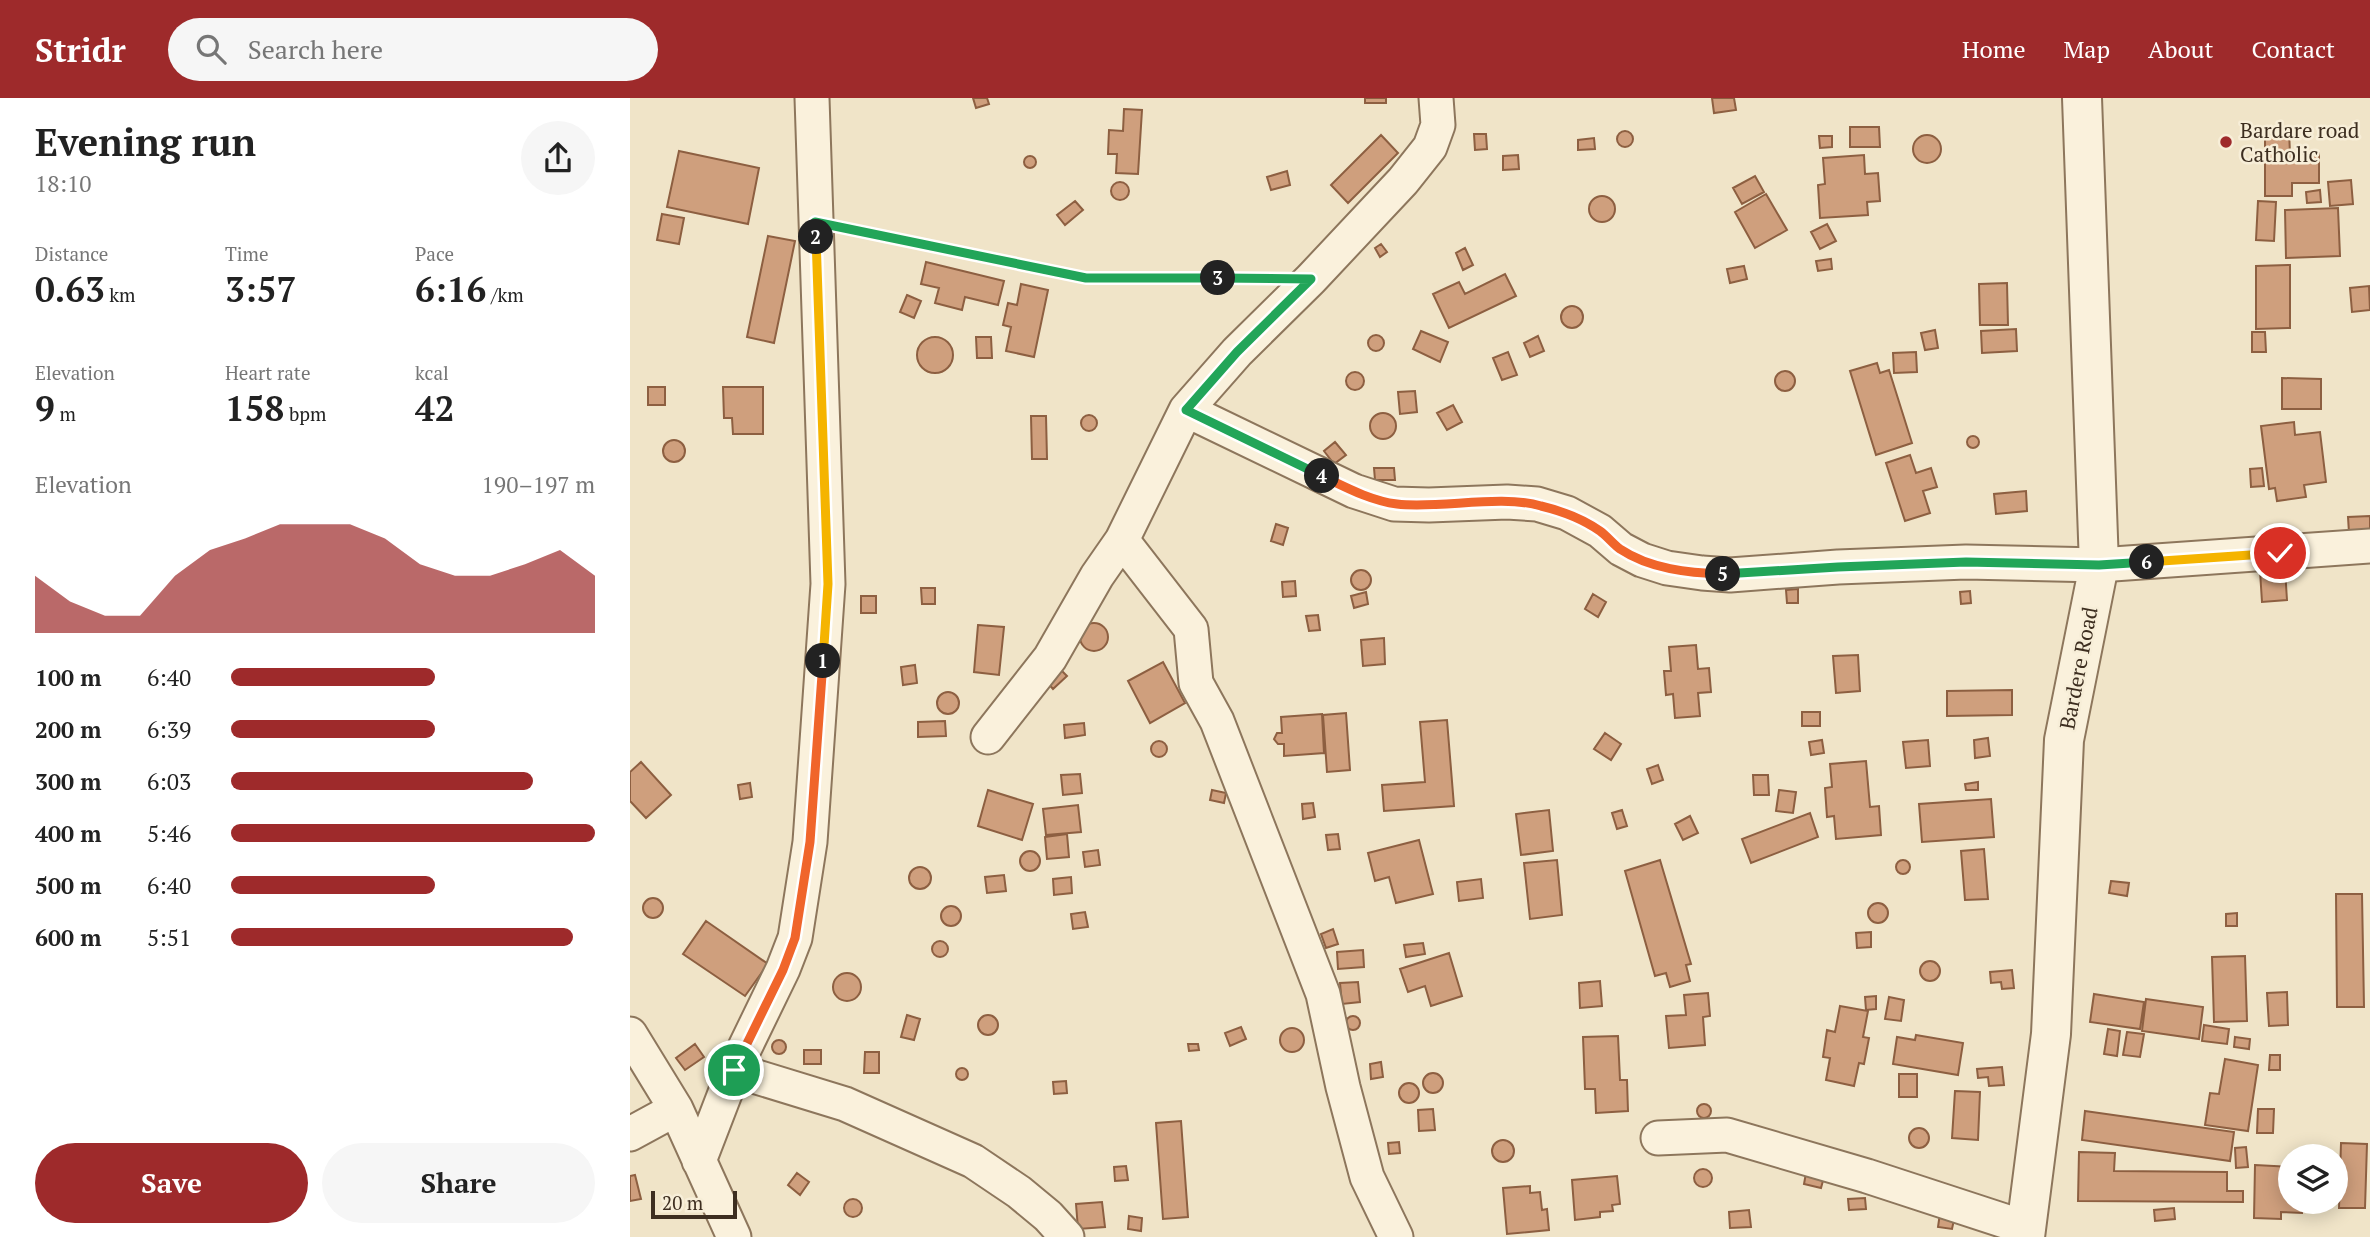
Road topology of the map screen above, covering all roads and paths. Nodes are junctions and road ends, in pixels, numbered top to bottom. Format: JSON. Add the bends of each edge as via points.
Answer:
{"nodes":[{"id":1,"x":812,"y":98,"type":"edge"},
{"id":2,"x":1436,"y":98,"type":"edge"},
{"id":3,"x":2082,"y":98,"type":"edge"},
{"id":4,"x":815,"y":222,"type":"junction"},
{"id":5,"x":1311,"y":279,"type":"junction"},
{"id":6,"x":1186,"y":410,"type":"junction"},
{"id":7,"x":1122,"y":540,"type":"junction"},
{"id":8,"x":2370,"y":546,"type":"edge"},
{"id":9,"x":2099,"y":565,"type":"junction"},
{"id":10,"x":988,"y":737,"type":"dead end"},
{"id":11,"x":630,"y":1034,"type":"edge"},
{"id":12,"x":734,"y":1070,"type":"junction"},
{"id":13,"x":676,"y":1109,"type":"junction"},
{"id":14,"x":630,"y":1134,"type":"edge"},
{"id":15,"x":1658,"y":1138,"type":"dead end"},
{"id":16,"x":699,"y":1161,"type":"junction"},
{"id":17,"x":2026,"y":1232,"type":"edge"},
{"id":18,"x":734,"y":1237,"type":"edge"},
{"id":19,"x":1067,"y":1237,"type":"edge"},
{"id":20,"x":1396,"y":1237,"type":"edge"}],
"edges":[{"from":1,"to":4,"type":"street"},
{"from":2,"to":5,"type":"street","via":[[1438,125],[1430,147]]},
{"from":3,"to":9,"type":"street","name":"Bardere Road"},
{"from":4,"to":5,"type":"path","via":[[1086,278]]},
{"from":4,"to":12,"type":"street","via":[[828,584],[810,842],[795,938]]},
{"from":5,"to":6,"type":"street"},
{"from":6,"to":7,"type":"street"},
{"from":6,"to":9,"type":"street","via":[[1354,491],[1394,504],[1537,504],[1567,513],[1621,549],[1667,568],[1730,575],[1966,562]]},
{"from":7,"to":10,"type":"street","via":[[1050,658]]},
{"from":7,"to":20,"type":"street","via":[[1191,629],[1196,683],[1217,721],[1323,994],[1367,1177]]},
{"from":8,"to":9,"type":"street"},
{"from":9,"to":17,"type":"street","name":"Bardere Road","via":[[2064,740],[2051,1034]]},
{"from":11,"to":13,"type":"street"},
{"from":12,"to":16,"type":"street"},
{"from":12,"to":19,"type":"street","via":[[845,1104],[974,1161],[1019,1192]]},
{"from":13,"to":14,"type":"street"},
{"from":13,"to":16,"type":"street"},
{"from":15,"to":17,"type":"street","via":[[1727,1135],[1867,1176]]},
{"from":16,"to":18,"type":"street"}]}
